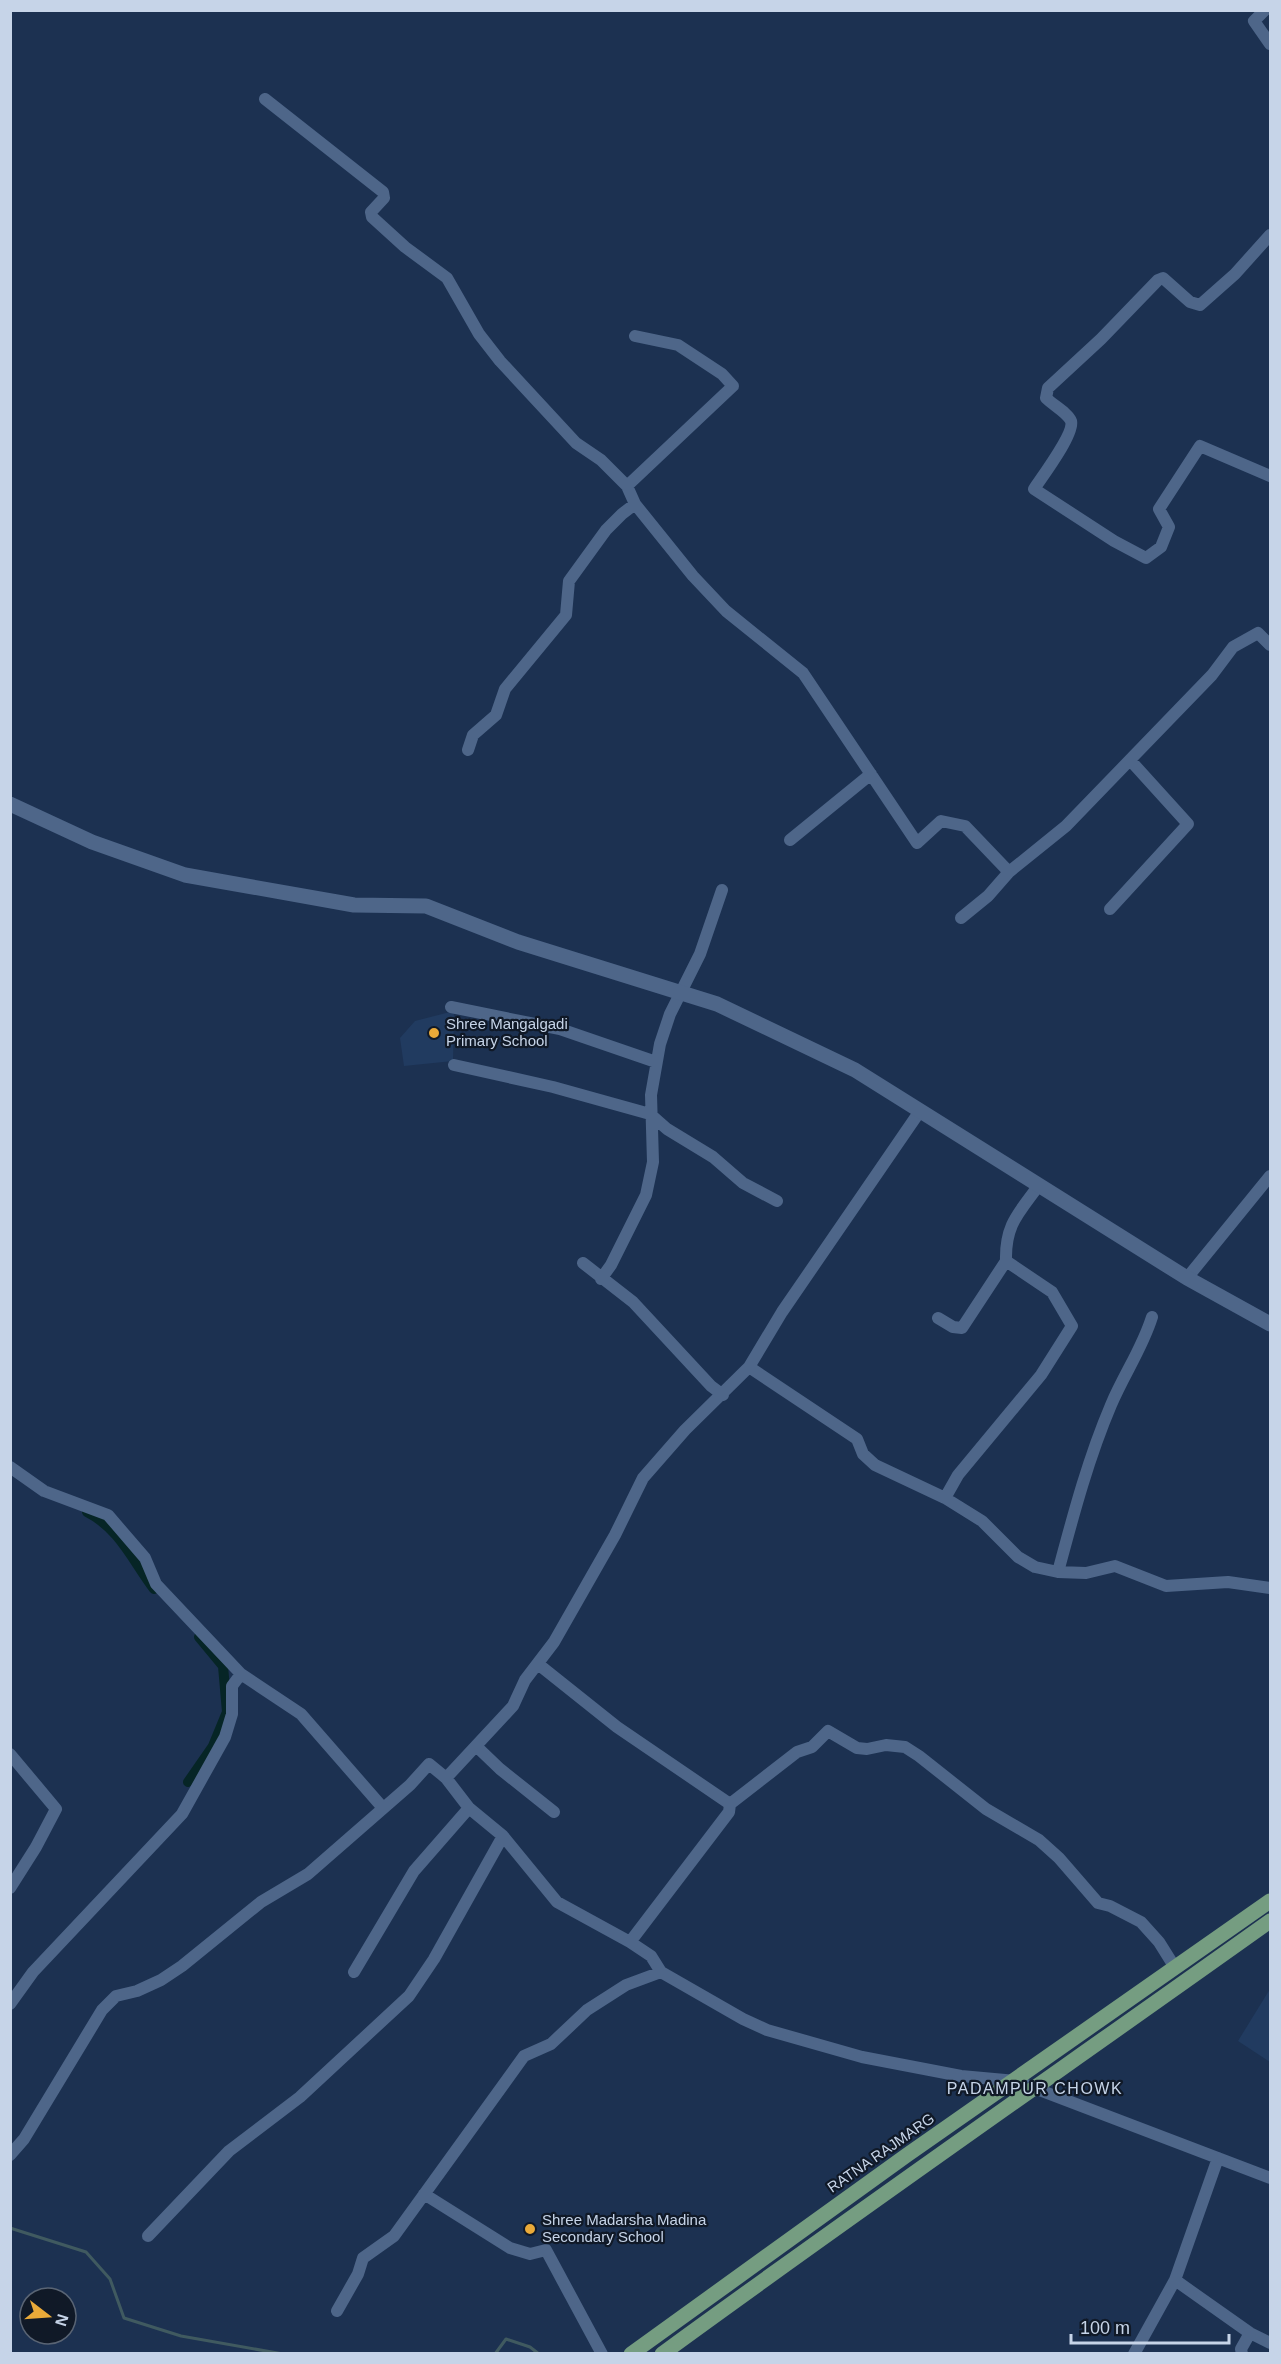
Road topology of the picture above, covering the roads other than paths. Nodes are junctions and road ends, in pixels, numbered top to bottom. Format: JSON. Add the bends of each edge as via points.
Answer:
{"nodes":[{"id":1,"x":1265,"y":10,"type":"edge"},
{"id":2,"x":1270,"y":44,"type":"edge"},
{"id":3,"x":265,"y":99,"type":"dead end"},
{"id":4,"x":1270,"y":235,"type":"edge"},
{"id":5,"x":635,"y":336,"type":"dead end"},
{"id":6,"x":1270,"y":476,"type":"edge"},
{"id":7,"x":627,"y":486,"type":"junction"},
{"id":8,"x":635,"y":504,"type":"junction"},
{"id":9,"x":1270,"y":645,"type":"edge"},
{"id":10,"x":468,"y":750,"type":"dead end"},
{"id":11,"x":1130,"y":760,"type":"junction"},
{"id":12,"x":871,"y":774,"type":"junction"},
{"id":13,"x":10,"y":804,"type":"edge"},
{"id":14,"x":790,"y":840,"type":"dead end"},
{"id":15,"x":1009,"y":872,"type":"junction"},
{"id":16,"x":722,"y":890,"type":"dead end"},
{"id":17,"x":1110,"y":909,"type":"dead end"},
{"id":18,"x":961,"y":918,"type":"dead end"},
{"id":19,"x":679,"y":992,"type":"junction"},
{"id":20,"x":451,"y":1007,"type":"dead end"},
{"id":21,"x":656,"y":1062,"type":"junction"},
{"id":22,"x":453,"y":1065,"type":"dead end"},
{"id":23,"x":920,"y":1111,"type":"junction"},
{"id":24,"x":650,"y":1114,"type":"junction"},
{"id":25,"x":1270,"y":1176,"type":"edge"},
{"id":26,"x":1039,"y":1185,"type":"junction"},
{"id":27,"x":777,"y":1201,"type":"dead end"},
{"id":28,"x":1006,"y":1261,"type":"junction"},
{"id":29,"x":583,"y":1263,"type":"dead end"},
{"id":30,"x":1187,"y":1278,"type":"junction"},
{"id":31,"x":602,"y":1279,"type":"junction"},
{"id":32,"x":1152,"y":1317,"type":"dead end"},
{"id":33,"x":939,"y":1318,"type":"dead end"},
{"id":34,"x":1270,"y":1324,"type":"edge"},
{"id":35,"x":749,"y":1367,"type":"junction"},
{"id":36,"x":723,"y":1395,"type":"junction"},
{"id":37,"x":10,"y":1467,"type":"edge"},
{"id":38,"x":945,"y":1498,"type":"junction"},
{"id":39,"x":1058,"y":1572,"type":"junction"},
{"id":40,"x":1270,"y":1588,"type":"edge"},
{"id":41,"x":538,"y":1664,"type":"junction"},
{"id":42,"x":242,"y":1674,"type":"junction"},
{"id":43,"x":476,"y":1746,"type":"junction"},
{"id":44,"x":10,"y":1754,"type":"edge"},
{"id":45,"x":446,"y":1778,"type":"junction"},
{"id":46,"x":730,"y":1804,"type":"junction"},
{"id":47,"x":383,"y":1808,"type":"junction"},
{"id":48,"x":469,"y":1808,"type":"junction"},
{"id":49,"x":554,"y":1812,"type":"dead end"},
{"id":50,"x":503,"y":1836,"type":"junction"},
{"id":51,"x":10,"y":1888,"type":"edge"},
{"id":52,"x":1270,"y":1900,"type":"edge"},
{"id":53,"x":1270,"y":1921,"type":"edge"},
{"id":54,"x":630,"y":1942,"type":"junction"},
{"id":55,"x":1174,"y":1966,"type":"junction"},
{"id":56,"x":354,"y":1972,"type":"dead end"},
{"id":57,"x":661,"y":1972,"type":"junction"},
{"id":58,"x":10,"y":2004,"type":"edge"},
{"id":59,"x":1016,"y":2081,"type":"junction"},
{"id":60,"x":1035,"y":2088,"type":"junction"},
{"id":61,"x":10,"y":2155,"type":"edge"},
{"id":62,"x":1218,"y":2158,"type":"junction"},
{"id":63,"x":1270,"y":2178,"type":"edge"},
{"id":64,"x":424,"y":2194,"type":"junction"},
{"id":65,"x":148,"y":2235,"type":"dead end"},
{"id":66,"x":1175,"y":2280,"type":"junction"},
{"id":67,"x":337,"y":2311,"type":"dead end"},
{"id":68,"x":1250,"y":2333,"type":"junction"},
{"id":69,"x":1270,"y":2343,"type":"edge"},
{"id":70,"x":602,"y":2354,"type":"edge"},
{"id":71,"x":631,"y":2354,"type":"edge"},
{"id":72,"x":662,"y":2354,"type":"edge"},
{"id":73,"x":1134,"y":2354,"type":"edge"},
{"id":74,"x":1242,"y":2354,"type":"edge"}],
"edges":[{"from":1,"to":2,"type":"street","via":[[1254,21]]},
{"from":3,"to":7,"type":"street","via":[[383,192],[384,198],[371,212],[372,217],[447,278],[478,334],[500,361],[576,443],[601,460]]},
{"from":4,"to":6,"type":"street","via":[[1200,305],[1190,302],[1163,278],[1158,280],[1048,388],[1046,399],[1070,418],[1072,425],[1034,489],[1146,558],[1161,547],[1169,527],[1159,509],[1200,446]]},
{"from":5,"to":7,"type":"street","via":[[678,345],[722,374],[733,386]]},
{"from":7,"to":8,"type":"street"},
{"from":8,"to":10,"type":"street","via":[[606,530],[569,580],[566,615],[505,689],[496,715],[473,735]]},
{"from":8,"to":12,"type":"street","via":[[726,610],[803,673]]},
{"from":9,"to":11,"type":"street","via":[[1258,633],[1233,647],[1212,675]]},
{"from":11,"to":15,"type":"street","via":[[1066,826]]},
{"from":11,"to":17,"type":"street","via":[[1188,824]]},
{"from":12,"to":14,"type":"street"},
{"from":12,"to":15,"type":"street","via":[[917,843],[941,821],[965,826]]},
{"from":13,"to":19,"type":"street","via":[[92,842],[185,875],[354,905],[426,906],[518,942]]},
{"from":15,"to":18,"type":"street"},
{"from":16,"to":19,"type":"street","via":[[691,975]]},
{"from":19,"to":21,"type":"street"},
{"from":19,"to":23,"type":"street","via":[[717,1004],[855,1070]]},
{"from":20,"to":21,"type":"street","via":[[560,1029]]},
{"from":21,"to":24,"type":"street"},
{"from":22,"to":24,"type":"street"},
{"from":23,"to":26,"type":"street"},
{"from":23,"to":35,"type":"street"},
{"from":24,"to":27,"type":"street","via":[[713,1157],[742,1183]]},
{"from":24,"to":31,"type":"street","via":[[653,1162],[646,1195]]},
{"from":25,"to":30,"type":"street"},
{"from":26,"to":28,"type":"street","via":[[1012,1220]]},
{"from":26,"to":30,"type":"street"},
{"from":28,"to":33,"type":"street","via":[[962,1328]]},
{"from":28,"to":38,"type":"street","via":[[1052,1292],[1072,1326],[1041,1375],[958,1476]]},
{"from":29,"to":31,"type":"street"},
{"from":30,"to":34,"type":"street"},
{"from":31,"to":36,"type":"street","via":[[633,1302]]},
{"from":32,"to":39,"type":"street","via":[[1143,1346],[1111,1404],[1076,1502]]},
{"from":35,"to":36,"type":"street"},
{"from":35,"to":38,"type":"street","via":[[857,1439],[863,1454],[875,1465]]},
{"from":36,"to":41,"type":"street","via":[[685,1430],[643,1478],[615,1535]]},
{"from":37,"to":42,"type":"street","via":[[44,1491],[108,1515],[145,1558],[156,1584]]},
{"from":38,"to":39,"type":"street","via":[[982,1521],[1018,1557],[1035,1567]]},
{"from":39,"to":40,"type":"street","via":[[1086,1574],[1115,1566],[1166,1586],[1228,1582]]},
{"from":41,"to":43,"type":"street","via":[[513,1706]]},
{"from":41,"to":46,"type":"street","via":[[617,1727]]},
{"from":42,"to":47,"type":"street","via":[[301,1714]]},
{"from":42,"to":58,"type":"street","via":[[232,1686],[232,1714],[225,1737],[182,1814],[33,1972]]},
{"from":43,"to":45,"type":"street"},
{"from":43,"to":49,"type":"street"},
{"from":44,"to":51,"type":"street","via":[[56,1809]]},
{"from":45,"to":47,"type":"street","via":[[429,1764]]},
{"from":45,"to":48,"type":"street"},
{"from":46,"to":54,"type":"street","via":[[729,1812]]},
{"from":46,"to":55,"type":"street","via":[[797,1752],[812,1747],[828,1731],[857,1748],[905,1747],[986,1809],[1039,1840],[1098,1903],[1141,1922]]},
{"from":47,"to":61,"type":"street","via":[[308,1874],[261,1902],[182,1966],[153,1984],[116,1996],[102,2010],[24,2139]]},
{"from":48,"to":50,"type":"street"},
{"from":48,"to":56,"type":"street","via":[[414,1871]]},
{"from":50,"to":54,"type":"street","via":[[557,1902]]},
{"from":50,"to":65,"type":"street","via":[[409,1996],[300,2097],[229,2151]]},
{"from":52,"to":55,"type":"main road","name":"RATNA RAJMARG"},
{"from":53,"to":60,"type":"main road"},
{"from":54,"to":57,"type":"street","via":[[651,1956]]},
{"from":55,"to":59,"type":"main road","name":"RATNA RAJMARG"},
{"from":57,"to":59,"type":"street","via":[[713,2004],[767,2030],[862,2057],[961,2076]]},
{"from":57,"to":64,"type":"street","via":[[626,1985],[587,2010],[551,2044],[524,2056]]},
{"from":59,"to":60,"type":"street"},
{"from":59,"to":71,"type":"main road","name":"RATNA RAJMARG"},
{"from":60,"to":62,"type":"street"},
{"from":60,"to":72,"type":"main road"},
{"from":62,"to":63,"type":"street"},
{"from":62,"to":66,"type":"street"},
{"from":64,"to":67,"type":"street","via":[[393,2236],[363,2258]]},
{"from":64,"to":70,"type":"street","via":[[510,2248],[530,2254],[546,2250]]},
{"from":66,"to":68,"type":"street"},
{"from":66,"to":73,"type":"street"},
{"from":68,"to":69,"type":"street"},
{"from":68,"to":74,"type":"street"}]}
